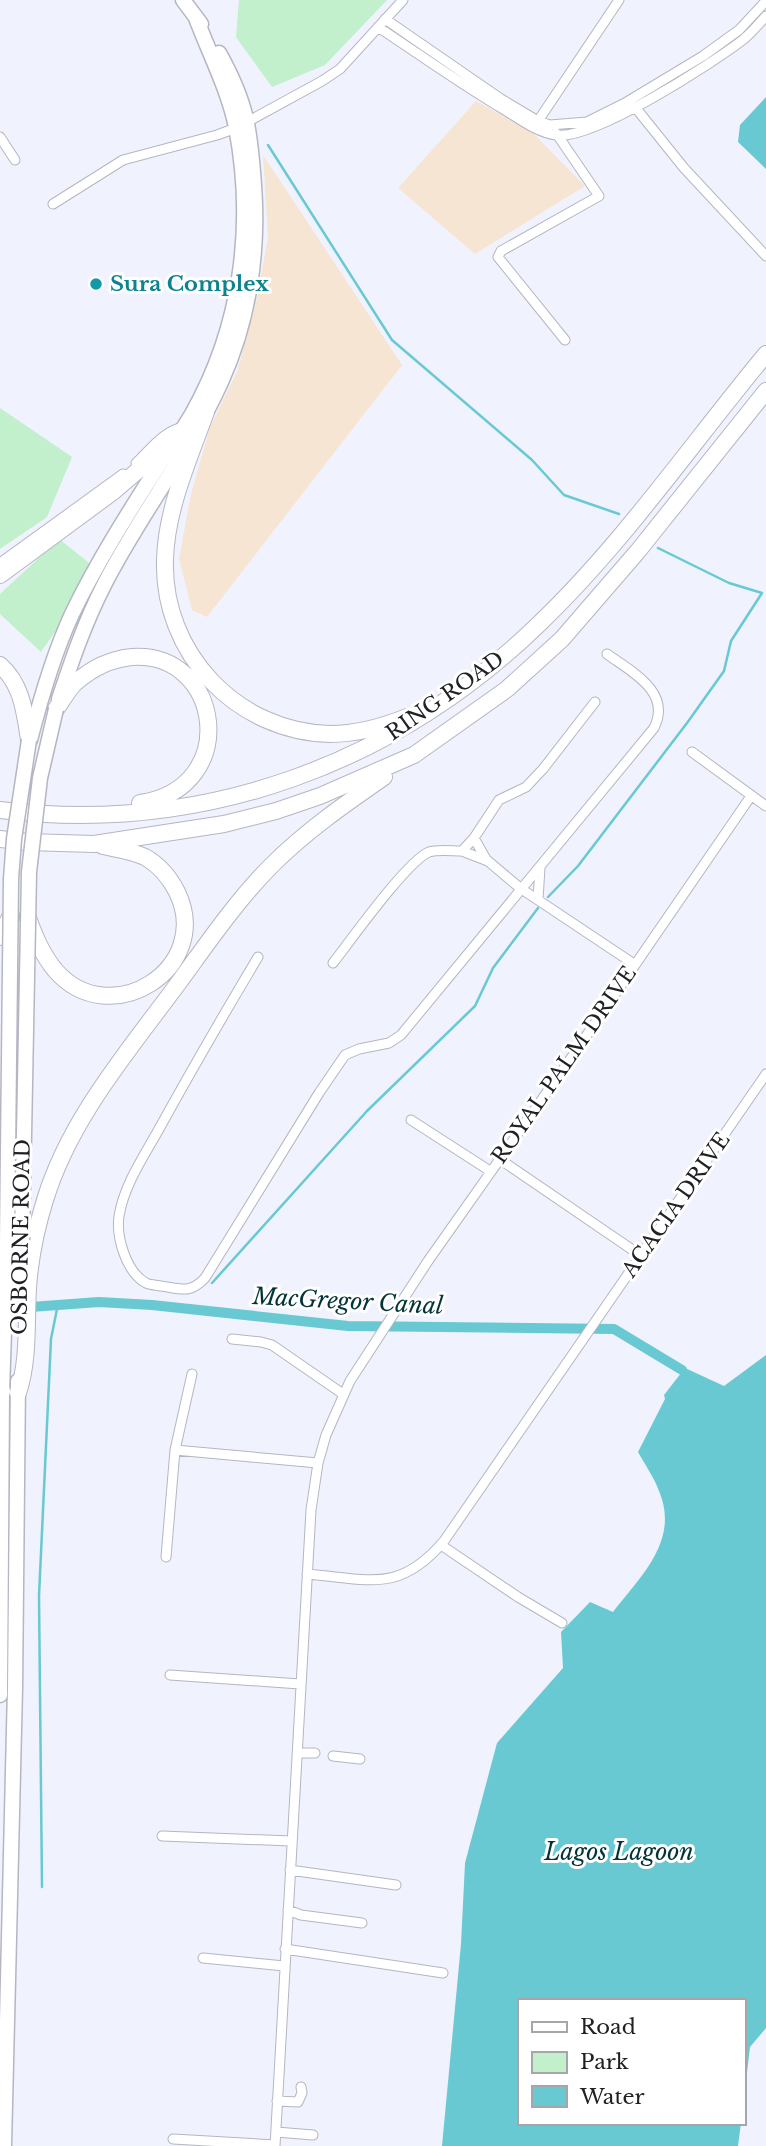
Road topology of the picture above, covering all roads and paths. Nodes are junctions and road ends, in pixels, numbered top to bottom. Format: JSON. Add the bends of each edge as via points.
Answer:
{"nodes":[{"id":1,"x":183,"y":0,"type":"edge"},
{"id":2,"x":403,"y":0,"type":"edge"},
{"id":3,"x":619,"y":0,"type":"edge"},
{"id":4,"x":766,"y":1,"type":"edge"},
{"id":5,"x":766,"y":16,"type":"edge"},
{"id":6,"x":385,"y":19,"type":"junction"},
{"id":7,"x":378,"y":27,"type":"junction"},
{"id":8,"x":635,"y":107,"type":"junction"},
{"id":9,"x":538,"y":121,"type":"junction"},
{"id":10,"x":242,"y":124,"type":"junction"},
{"id":11,"x":550,"y":125,"type":"junction"},
{"id":12,"x":559,"y":136,"type":"junction"},
{"id":13,"x":0,"y":137,"type":"edge"},
{"id":14,"x":15,"y":160,"type":"dead end"},
{"id":15,"x":53,"y":204,"type":"dead end"},
{"id":16,"x":766,"y":256,"type":"edge"},
{"id":17,"x":565,"y":340,"type":"dead end"},
{"id":18,"x":766,"y":354,"type":"edge"},
{"id":19,"x":766,"y":391,"type":"edge"},
{"id":20,"x":206,"y":412,"type":"junction"},
{"id":21,"x":180,"y":432,"type":"junction"},
{"id":22,"x":117,"y":546,"type":"junction"},
{"id":23,"x":0,"y":563,"type":"edge"},
{"id":24,"x":0,"y":575,"type":"edge"},
{"id":25,"x":607,"y":654,"type":"dead end"},
{"id":26,"x":0,"y":665,"type":"edge"},
{"id":27,"x":595,"y":702,"type":"dead end"},
{"id":28,"x":439,"y":706,"type":"junction"},
{"id":29,"x":56,"y":709,"type":"junction"},
{"id":30,"x":30,"y":740,"type":"junction"},
{"id":31,"x":691,"y":752,"type":"dead end"},
{"id":32,"x":414,"y":755,"type":"junction"},
{"id":33,"x":751,"y":796,"type":"junction"},
{"id":34,"x":766,"y":806,"type":"edge"},
{"id":35,"x":0,"y":810,"type":"edge"},
{"id":36,"x":109,"y":813,"type":"junction"},
{"id":37,"x":474,"y":838,"type":"junction"},
{"id":38,"x":0,"y":839,"type":"edge"},
{"id":39,"x":94,"y":844,"type":"junction"},
{"id":40,"x":461,"y":851,"type":"junction"},
{"id":41,"x":488,"y":861,"type":"junction"},
{"id":42,"x":540,"y":868,"type":"junction"},
{"id":43,"x":520,"y":888,"type":"junction"},
{"id":44,"x":538,"y":899,"type":"junction"},
{"id":45,"x":19,"y":917,"type":"junction"},
{"id":46,"x":0,"y":937,"type":"edge"},
{"id":47,"x":258,"y":957,"type":"dead end"},
{"id":48,"x":333,"y":963,"type":"dead end"},
{"id":49,"x":634,"y":964,"type":"junction"},
{"id":50,"x":766,"y":1074,"type":"edge"},
{"id":51,"x":411,"y":1120,"type":"dead end"},
{"id":52,"x":498,"y":1158,"type":"junction"},
{"id":53,"x":490,"y":1171,"type":"junction"},
{"id":54,"x":640,"y":1255,"type":"junction"},
{"id":55,"x":19,"y":1285,"type":"junction"},
{"id":56,"x":232,"y":1339,"type":"dead end"},
{"id":57,"x":192,"y":1374,"type":"dead end"},
{"id":58,"x":7,"y":1390,"type":"edge"},
{"id":59,"x":343,"y":1394,"type":"junction"},
{"id":60,"x":175,"y":1450,"type":"junction"},
{"id":61,"x":318,"y":1463,"type":"junction"},
{"id":62,"x":441,"y":1545,"type":"junction"},
{"id":63,"x":166,"y":1558,"type":"dead end"},
{"id":64,"x":307,"y":1574,"type":"junction"},
{"id":65,"x":562,"y":1623,"type":"dead end"},
{"id":66,"x":170,"y":1675,"type":"dead end"},
{"id":67,"x":300,"y":1684,"type":"junction"},
{"id":68,"x":0,"y":1695,"type":"edge"},
{"id":69,"x":297,"y":1753,"type":"junction"},
{"id":70,"x":315,"y":1753,"type":"dead end"},
{"id":71,"x":334,"y":1756,"type":"dead end"},
{"id":72,"x":360,"y":1759,"type":"dead end"},
{"id":73,"x":162,"y":1836,"type":"dead end"},
{"id":74,"x":292,"y":1841,"type":"junction"},
{"id":75,"x":290,"y":1870,"type":"junction"},
{"id":76,"x":396,"y":1885,"type":"dead end"},
{"id":77,"x":288,"y":1910,"type":"junction"},
{"id":78,"x":362,"y":1923,"type":"dead end"},
{"id":79,"x":285,"y":1949,"type":"junction"},
{"id":80,"x":203,"y":1958,"type":"dead end"},
{"id":81,"x":284,"y":1966,"type":"junction"},
{"id":82,"x":443,"y":1973,"type":"dead end"},
{"id":83,"x":301,"y":2087,"type":"dead end"},
{"id":84,"x":277,"y":2101,"type":"junction"},
{"id":85,"x":276,"y":2132,"type":"junction"},
{"id":86,"x":313,"y":2135,"type":"dead end"},
{"id":87,"x":173,"y":2139,"type":"dead end"},
{"id":88,"x":4,"y":2146,"type":"edge"},
{"id":89,"x":275,"y":2146,"type":"edge"}],
"edges":[{"from":1,"to":10,"type":"main road","via":[[196,18]]},
{"from":2,"to":6,"type":"street"},
{"from":3,"to":9,"type":"street"},
{"from":4,"to":11,"type":"street","via":[[739,30],[625,103],[587,122]]},
{"from":5,"to":8,"type":"street","via":[[719,57]]},
{"from":6,"to":7,"type":"street"},
{"from":6,"to":9,"type":"street"},
{"from":7,"to":10,"type":"street","via":[[340,69]]},
{"from":7,"to":12,"type":"street","via":[[541,132]]},
{"from":8,"to":12,"type":"street","via":[[592,128]]},
{"from":8,"to":16,"type":"street","via":[[684,169]]},
{"from":9,"to":11,"type":"street"},
{"from":10,"to":15,"type":"street","via":[[123,160]]},
{"from":10,"to":20,"type":"main road","via":[[255,198],[251,279],[238,336]]},
{"from":10,"to":21,"type":"main road","via":[[243,257],[237,298],[207,384]]},
{"from":11,"to":12,"type":"street"},
{"from":12,"to":17,"type":"street","via":[[599,196],[498,257]]},
{"from":13,"to":14,"type":"street"},
{"from":18,"to":28,"type":"highway","name":"RING ROAD","via":[[619,536],[542,622]]},
{"from":19,"to":32,"type":"highway","name":"RING ROAD","via":[[570,630],[476,713]]},
{"from":20,"to":22,"type":"main road"},
{"from":20,"to":28,"type":"highway","via":[[169,524],[164,563],[173,617],[200,668],[220,692],[259,718],[304,732],[367,730]]},
{"from":21,"to":22,"type":"main road"},
{"from":21,"to":23,"type":"street","via":[[173,429],[166,434],[121,476]]},
{"from":21,"to":24,"type":"highway","via":[[114,491]]},
{"from":22,"to":29,"type":"main road","name":"OSBORNE ROAD"},
{"from":22,"to":30,"type":"main road","name":"OSBORNE ROAD","via":[[72,615]]},
{"from":25,"to":42,"type":"street","via":[[640,678],[657,698],[659,717]]},
{"from":26,"to":30,"type":"highway","via":[[17,687]]},
{"from":27,"to":37,"type":"street","via":[[526,787],[499,800]]},
{"from":28,"to":36,"type":"highway","name":"RING ROAD","via":[[381,742],[256,791],[189,806]]},
{"from":29,"to":36,"type":"highway","via":[[74,684],[101,664],[145,656],[168,664],[189,680],[205,705],[210,735],[207,749],[188,781],[152,802]]},
{"from":29,"to":45,"type":"main road","name":"OSBORNE ROAD","bridge":true},
{"from":30,"to":45,"type":"main road","name":"OSBORNE ROAD","bridge":true,"via":[[14,839]]},
{"from":31,"to":33,"type":"street"},
{"from":32,"to":39,"type":"highway","name":"RING ROAD","via":[[276,811],[184,832]]},
{"from":32,"to":55,"type":"highway","via":[[319,823],[271,866],[233,909],[111,1074],[74,1133],[45,1200]]},
{"from":33,"to":34,"type":"street"},
{"from":33,"to":49,"type":"street","name":"ROYAL PALM DRIVE"},
{"from":35,"to":36,"type":"highway","name":"RING ROAD","via":[[50,816]]},
{"from":37,"to":40,"type":"street"},
{"from":37,"to":41,"type":"street"},
{"from":38,"to":39,"type":"highway","name":"RING ROAD"},
{"from":39,"to":45,"type":"highway","via":[[147,858],[162,870],[180,897],[185,932],[180,951],[160,977],[115,997],[82,990],[57,972]]},
{"from":40,"to":41,"type":"street"},
{"from":40,"to":48,"type":"street","via":[[431,851],[419,858]]},
{"from":41,"to":43,"type":"street"},
{"from":42,"to":43,"type":"street"},
{"from":42,"to":44,"type":"street"},
{"from":43,"to":44,"type":"street"},
{"from":43,"to":47,"type":"street","via":[[401,1035],[345,1055],[205,1278],[188,1290],[148,1284],[133,1272],[119,1235],[124,1197]]},
{"from":44,"to":49,"type":"street"},
{"from":45,"to":46,"type":"highway","bridge":true},
{"from":45,"to":55,"type":"main road","name":"OSBORNE ROAD","bridge":true,"via":[[15,1241]]},
{"from":49,"to":52,"type":"street","name":"ROYAL PALM DRIVE"},
{"from":50,"to":54,"type":"street","name":"ACACIA DRIVE"},
{"from":51,"to":53,"type":"street"},
{"from":52,"to":53,"type":"street","name":"ROYAL PALM DRIVE"},
{"from":52,"to":54,"type":"street"},
{"from":53,"to":59,"type":"street","name":"ROYAL PALM DRIVE"},
{"from":54,"to":62,"type":"street","name":"ACACIA DRIVE"},
{"from":55,"to":58,"type":"highway","via":[[17,1330],[24,1375]]},
{"from":56,"to":59,"type":"street","via":[[272,1345]]},
{"from":57,"to":60,"type":"street"},
{"from":58,"to":68,"type":"main road"},
{"from":58,"to":88,"type":"main road","via":[[15,1688]]},
{"from":59,"to":61,"type":"street","name":"ROYAL PALM DRIVE"},
{"from":60,"to":61,"type":"street"},
{"from":60,"to":63,"type":"street"},
{"from":61,"to":64,"type":"street","name":"ROYAL PALM DRIVE"},
{"from":62,"to":64,"type":"street","name":"ACACIA DRIVE","via":[[400,1577],[382,1580]]},
{"from":62,"to":65,"type":"street"},
{"from":64,"to":67,"type":"street","name":"ROYAL PALM DRIVE"},
{"from":66,"to":67,"type":"street"},
{"from":67,"to":69,"type":"street","name":"ROYAL PALM DRIVE"},
{"from":69,"to":70,"type":"street"},
{"from":69,"to":74,"type":"street","name":"ROYAL PALM DRIVE"},
{"from":71,"to":72,"type":"street"},
{"from":73,"to":74,"type":"street"},
{"from":74,"to":75,"type":"street","name":"ROYAL PALM DRIVE"},
{"from":75,"to":76,"type":"street"},
{"from":75,"to":77,"type":"street","name":"ROYAL PALM DRIVE"},
{"from":77,"to":78,"type":"street"},
{"from":77,"to":79,"type":"street","name":"ROYAL PALM DRIVE"},
{"from":79,"to":81,"type":"street","name":"ROYAL PALM DRIVE"},
{"from":79,"to":82,"type":"street"},
{"from":80,"to":81,"type":"street"},
{"from":81,"to":84,"type":"street","name":"ROYAL PALM DRIVE"},
{"from":83,"to":84,"type":"street","via":[[298,2102]]},
{"from":84,"to":85,"type":"street","name":"ROYAL PALM DRIVE"},
{"from":85,"to":86,"type":"street"},
{"from":85,"to":89,"type":"street","name":"ROYAL PALM DRIVE"},
{"from":87,"to":89,"type":"street"}]}
